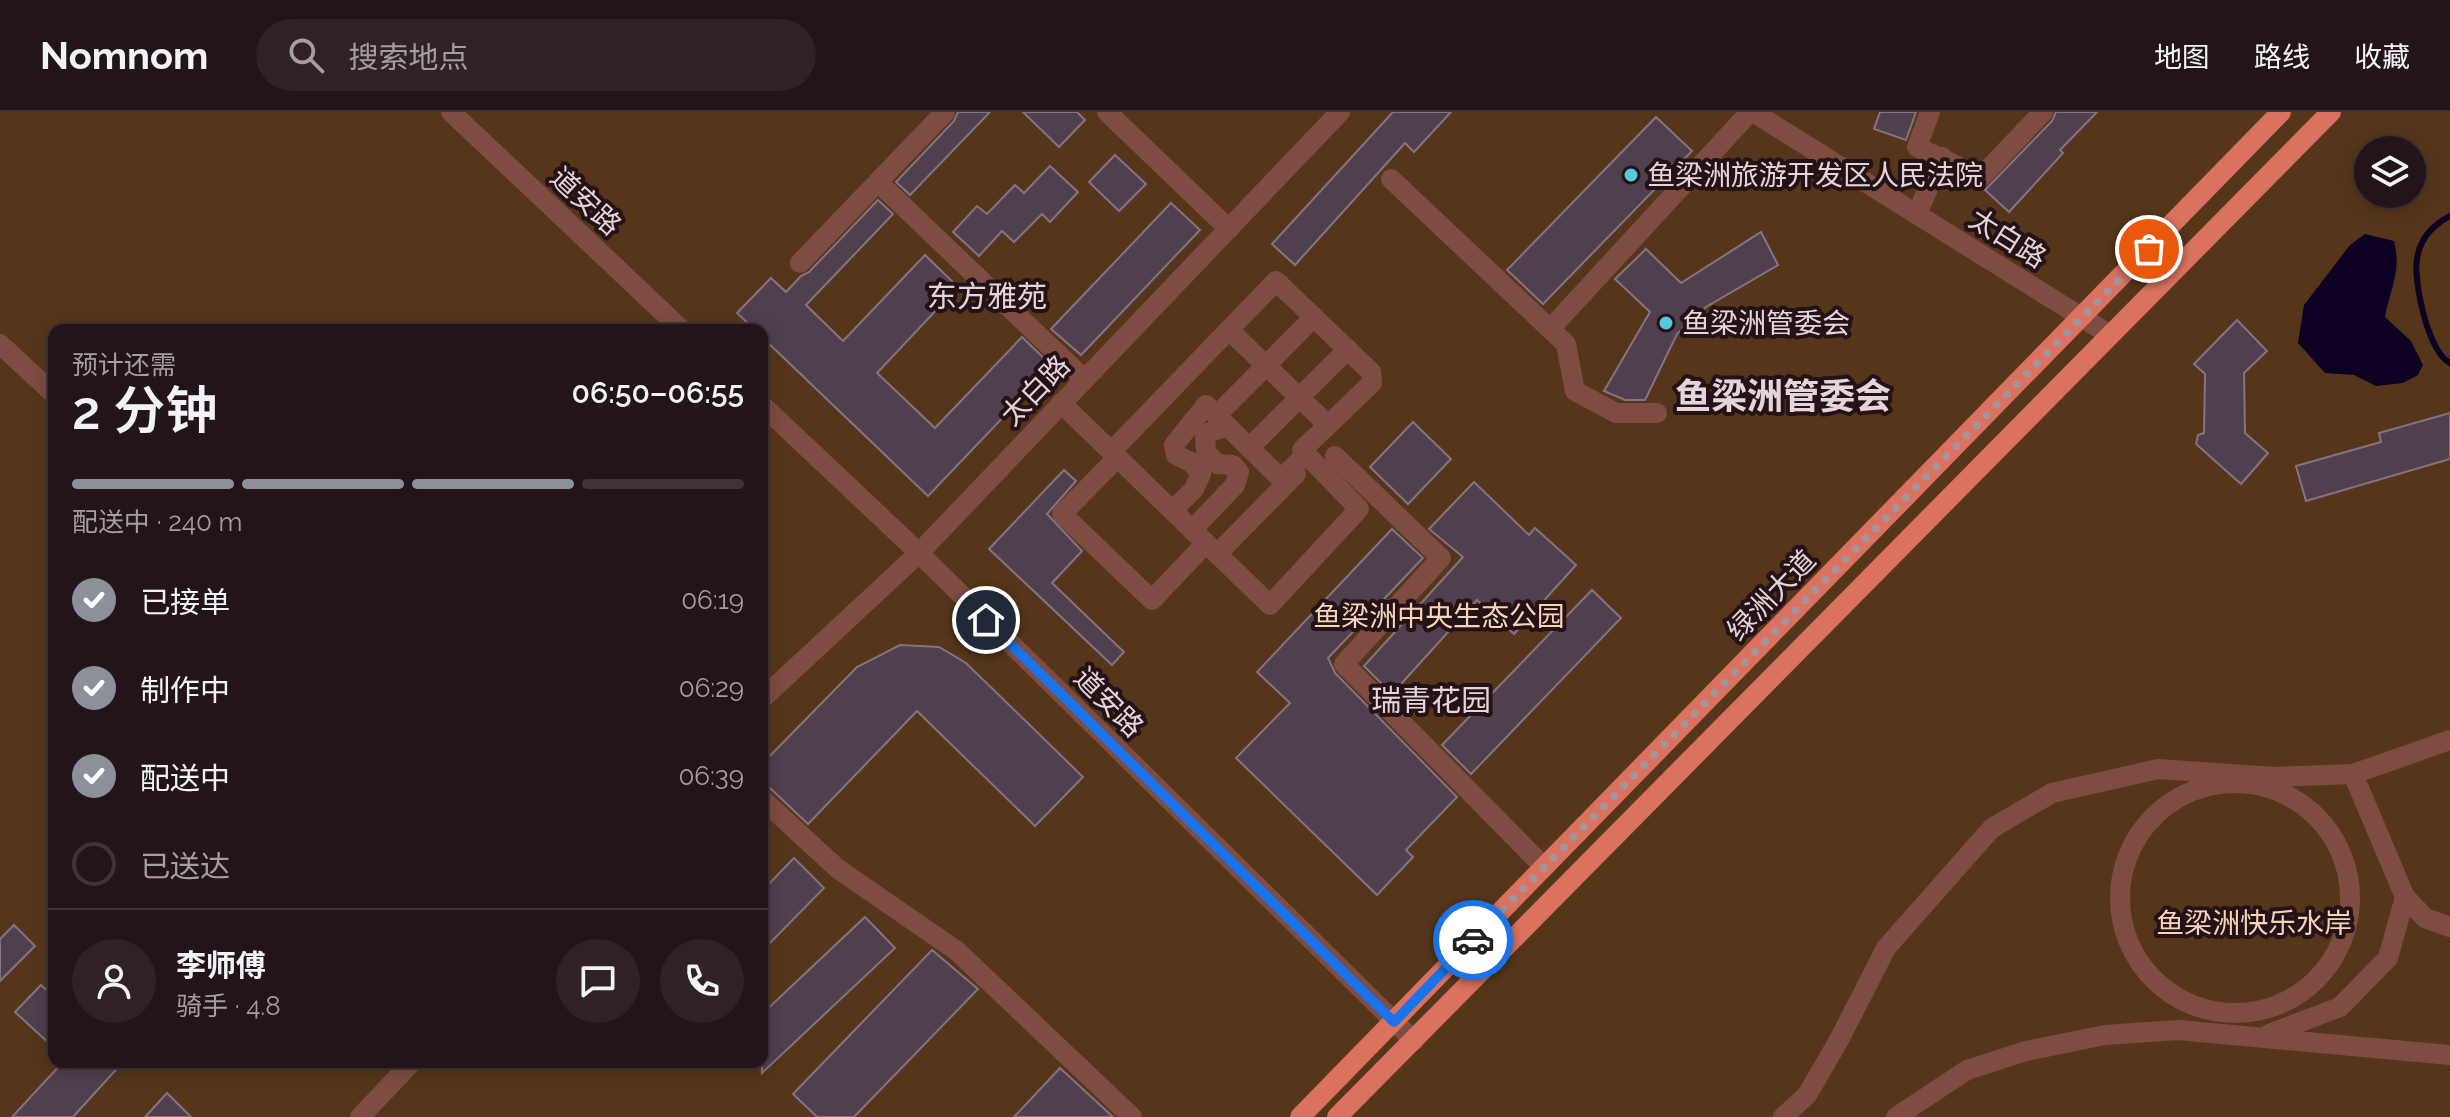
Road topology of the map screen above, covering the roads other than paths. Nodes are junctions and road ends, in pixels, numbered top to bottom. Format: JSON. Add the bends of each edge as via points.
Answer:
{"nodes":[{"id":1,"x":451,"y":112,"type":"edge"},
{"id":2,"x":945,"y":112,"type":"edge"},
{"id":3,"x":1107,"y":112,"type":"edge"},
{"id":4,"x":1340,"y":112,"type":"edge"},
{"id":5,"x":1752,"y":112,"type":"edge"},
{"id":6,"x":1930,"y":112,"type":"edge"},
{"id":7,"x":2043,"y":112,"type":"edge"},
{"id":8,"x":2281,"y":112,"type":"edge"},
{"id":9,"x":2331,"y":112,"type":"edge"},
{"id":10,"x":1942,"y":157,"type":"junction"},
{"id":11,"x":1391,"y":179,"type":"dead end"},
{"id":12,"x":878,"y":182,"type":"junction"},
{"id":13,"x":1917,"y":214,"type":"junction"},
{"id":14,"x":1229,"y":229,"type":"junction"},
{"id":15,"x":800,"y":263,"type":"dead end"},
{"id":16,"x":1314,"y":317,"type":"junction"},
{"id":17,"x":2082,"y":318,"type":"junction"},
{"id":18,"x":676,"y":324,"type":"edge"},
{"id":19,"x":1550,"y":329,"type":"junction"},
{"id":20,"x":1229,"y":330,"type":"junction"},
{"id":21,"x":2110,"y":335,"type":"junction"},
{"id":22,"x":0,"y":344,"type":"edge"},
{"id":23,"x":1348,"y":349,"type":"junction"},
{"id":24,"x":1266,"y":365,"type":"junction"},
{"id":25,"x":1084,"y":379,"type":"junction"},
{"id":26,"x":1181,"y":379,"type":"junction"},
{"id":27,"x":48,"y":388,"type":"edge"},
{"id":28,"x":1299,"y":397,"type":"junction"},
{"id":29,"x":1061,"y":403,"type":"junction"},
{"id":30,"x":768,"y":411,"type":"edge"},
{"id":31,"x":1657,"y":413,"type":"dead end"},
{"id":32,"x":1217,"y":415,"type":"junction"},
{"id":33,"x":1328,"y":425,"type":"junction"},
{"id":34,"x":1249,"y":448,"type":"junction"},
{"id":35,"x":1115,"y":454,"type":"junction"},
{"id":36,"x":1308,"y":456,"type":"junction"},
{"id":37,"x":1335,"y":456,"type":"dead end"},
{"id":38,"x":1173,"y":510,"type":"junction"},
{"id":39,"x":1205,"y":542,"type":"junction"},
{"id":40,"x":919,"y":553,"type":"junction"},
{"id":41,"x":768,"y":693,"type":"edge"},
{"id":42,"x":2450,"y":740,"type":"edge"},
{"id":43,"x":2353,"y":774,"type":"junction"},
{"id":44,"x":768,"y":805,"type":"edge"},
{"id":45,"x":1544,"y":867,"type":"junction"},
{"id":46,"x":2405,"y":897,"type":"junction"},
{"id":47,"x":2450,"y":927,"type":"edge"},
{"id":48,"x":2204,"y":1010,"type":"junction"},
{"id":49,"x":1394,"y":1022,"type":"junction"},
{"id":50,"x":2202,"y":1031,"type":"junction"},
{"id":51,"x":2261,"y":1037,"type":"junction"},
{"id":52,"x":1414,"y":1041,"type":"junction"},
{"id":53,"x":2450,"y":1055,"type":"edge"},
{"id":54,"x":406,"y":1068,"type":"edge"},
{"id":55,"x":360,"y":1117,"type":"edge"},
{"id":56,"x":1132,"y":1117,"type":"edge"},
{"id":57,"x":1300,"y":1117,"type":"edge"},
{"id":58,"x":1337,"y":1117,"type":"edge"},
{"id":59,"x":1783,"y":1117,"type":"edge"},
{"id":60,"x":1896,"y":1117,"type":"edge"}],
"edges":[{"from":1,"to":18,"type":"street","name":"道安路"},
{"from":2,"to":12,"type":"street"},
{"from":3,"to":14,"type":"street"},
{"from":4,"to":14,"type":"street","name":"太白路"},
{"from":5,"to":13,"type":"street","name":"太白路"},
{"from":5,"to":19,"type":"street"},
{"from":6,"to":10,"type":"street","via":[[1917,147]]},
{"from":7,"to":10,"type":"street","via":[[1981,177]]},
{"from":8,"to":17,"type":"main road","name":"绿洲大道"},
{"from":9,"to":21,"type":"main road","name":"绿洲大道"},
{"from":10,"to":13,"type":"street"},
{"from":11,"to":19,"type":"street"},
{"from":12,"to":15,"type":"street"},
{"from":12,"to":25,"type":"street"},
{"from":13,"to":17,"type":"street","name":"太白路"},
{"from":14,"to":25,"type":"street","name":"太白路"},
{"from":16,"to":20,"type":"street","via":[[1276,281]]},
{"from":16,"to":23,"type":"street"},
{"from":16,"to":24,"type":"street"},
{"from":17,"to":21,"type":"street","name":"太白路"},
{"from":17,"to":45,"type":"main road","name":"绿洲大道"},
{"from":19,"to":31,"type":"street","via":[[1566,344],[1575,391],[1616,413]]},
{"from":20,"to":24,"type":"street"},
{"from":20,"to":26,"type":"street"},
{"from":21,"to":52,"type":"main road","name":"绿洲大道"},
{"from":22,"to":27,"type":"street"},
{"from":23,"to":28,"type":"street"},
{"from":23,"to":33,"type":"street","via":[[1371,372],[1372,383]]},
{"from":24,"to":28,"type":"street"},
{"from":24,"to":32,"type":"street"},
{"from":25,"to":29,"type":"street","name":"太白路"},
{"from":26,"to":32,"type":"street"},
{"from":26,"to":35,"type":"street"},
{"from":28,"to":33,"type":"street"},
{"from":28,"to":34,"type":"street"},
{"from":29,"to":35,"type":"street"},
{"from":29,"to":40,"type":"street","name":"太白路"},
{"from":30,"to":40,"type":"street","name":"道安路"},
{"from":32,"to":34,"type":"street"},
{"from":32,"to":38,"type":"street","via":[[1174,445],[1176,455],[1201,474]]},
{"from":32,"to":39,"type":"street","via":[[1205,434],[1206,452],[1217,464],[1233,465],[1239,472]]},
{"from":33,"to":36,"type":"street","via":[[1302,450]]},
{"from":34,"to":36,"type":"street","via":[[1281,479]]},
{"from":35,"to":38,"type":"street"},
{"from":35,"to":39,"type":"street","via":[[1062,514],[1152,600]]},
{"from":36,"to":39,"type":"street"},
{"from":36,"to":39,"type":"street","via":[[1359,509],[1270,605]]},
{"from":37,"to":45,"type":"street","via":[[1441,558],[1344,664]]},
{"from":38,"to":39,"type":"street"},
{"from":40,"to":41,"type":"street","name":"太白路"},
{"from":40,"to":49,"type":"street","name":"道安路"},
{"from":42,"to":43,"type":"street"},
{"from":43,"to":46,"type":"street"},
{"from":43,"to":59,"type":"street","via":[[2274,777],[2158,769],[2052,793],[1992,828],[1886,948],[1807,1095]]},
{"from":44,"to":56,"type":"street","via":[[838,869],[957,951]]},
{"from":45,"to":49,"type":"main road","name":"绿洲大道"},
{"from":46,"to":47,"type":"street","via":[[2425,918]]},
{"from":46,"to":51,"type":"street","via":[[2388,958],[2340,1007]]},
{"from":48,"to":48,"type":"street","via":[[2243,1013],[2281,1004],[2314,982],[2338,951],[2350,914],[2348,874],[2335,840],[2312,811],[2281,791],[2245,783],[2208,786],[2174,800],[2146,824],[2127,856],[2119,892],[2124,931],[2141,966],[2169,993]]},
{"from":48,"to":50,"type":"street"},
{"from":49,"to":52,"type":"street","name":"道安路"},
{"from":49,"to":57,"type":"main road","name":"绿洲大道"},
{"from":50,"to":51,"type":"street"},
{"from":50,"to":60,"type":"street","via":[[2105,1035],[2026,1051],[1967,1070]]},
{"from":51,"to":53,"type":"street"},
{"from":52,"to":58,"type":"main road","name":"绿洲大道"},
{"from":54,"to":55,"type":"street"}]}
